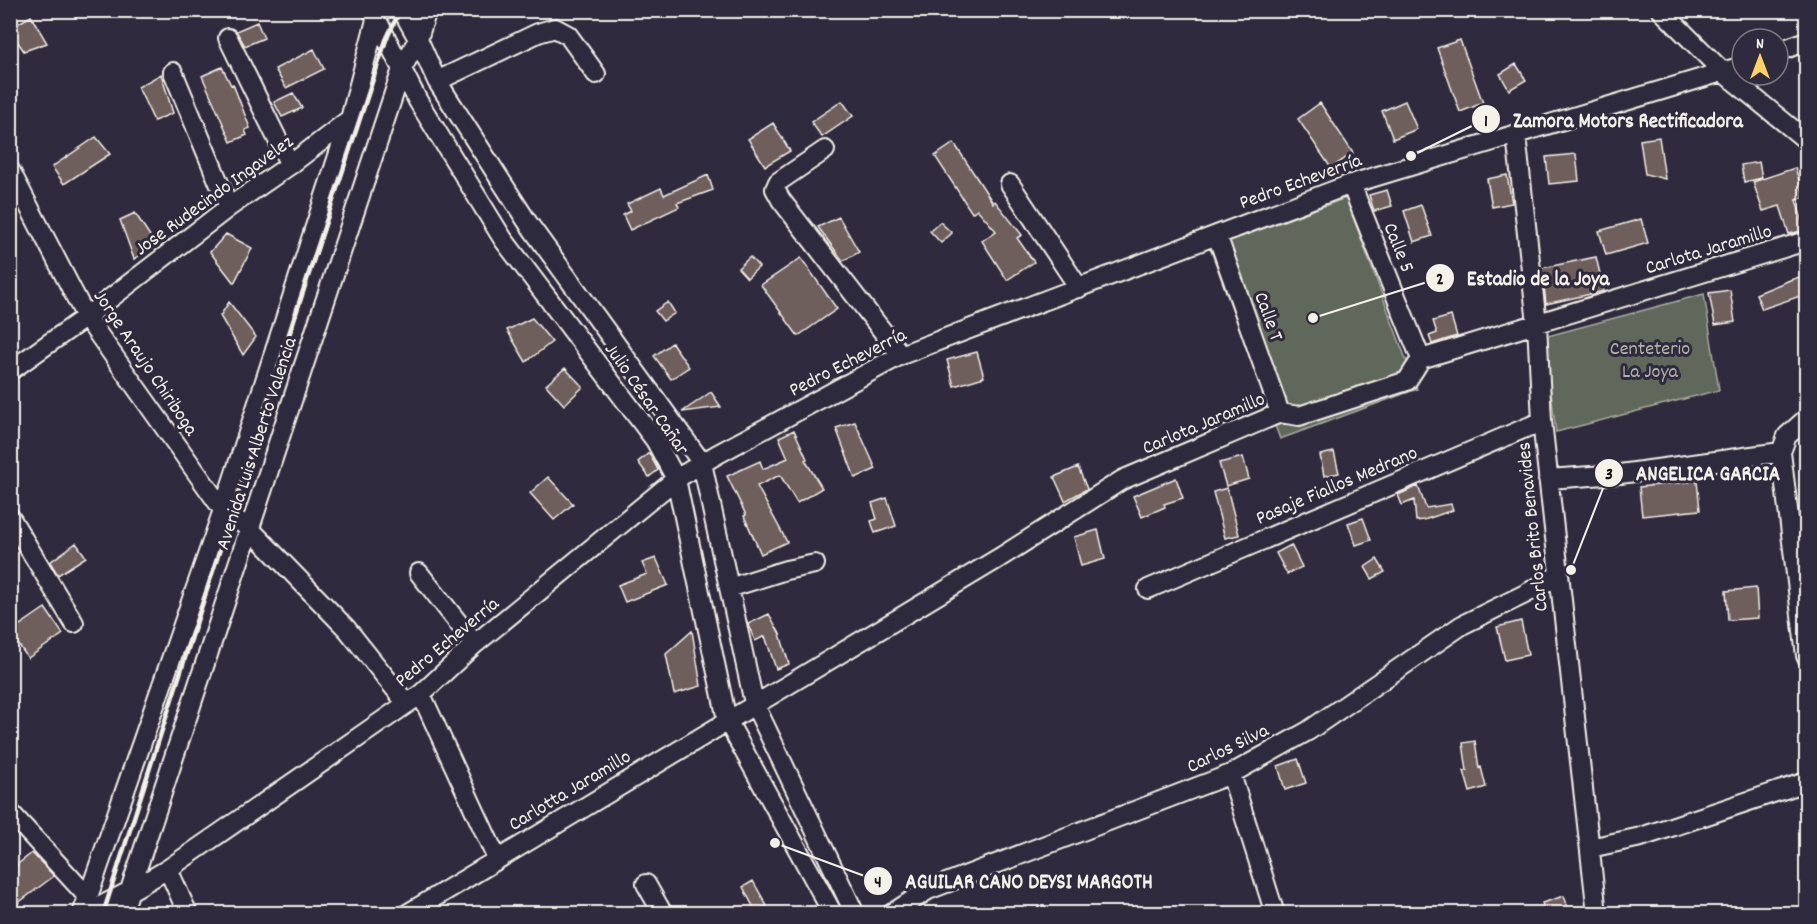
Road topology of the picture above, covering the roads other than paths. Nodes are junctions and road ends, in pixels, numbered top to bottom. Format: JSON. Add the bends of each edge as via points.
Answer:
{"nodes":[{"id":1,"x":402,"y":10,"type":"edge"},
{"id":2,"x":427,"y":10,"type":"edge"},
{"id":3,"x":1661,"y":10,"type":"edge"},
{"id":4,"x":376,"y":13,"type":"edge"},
{"id":5,"x":228,"y":38,"type":"dead end"},
{"id":6,"x":418,"y":39,"type":"junction"},
{"id":7,"x":1806,"y":41,"type":"edge"},
{"id":8,"x":1790,"y":47,"type":"edge"},
{"id":9,"x":402,"y":69,"type":"junction"},
{"id":10,"x":1730,"y":71,"type":"edge"},
{"id":11,"x":173,"y":72,"type":"dead end"},
{"id":12,"x":1724,"y":73,"type":"junction"},
{"id":13,"x":596,"y":74,"type":"dead end"},
{"id":14,"x":437,"y":81,"type":"junction"},
{"id":15,"x":350,"y":119,"type":"junction"},
{"id":16,"x":1516,"y":135,"type":"junction"},
{"id":17,"x":1806,"y":140,"type":"edge"},
{"id":18,"x":825,"y":150,"type":"dead end"},
{"id":19,"x":290,"y":165,"type":"junction"},
{"id":20,"x":10,"y":170,"type":"edge"},
{"id":21,"x":1010,"y":184,"type":"dead end"},
{"id":22,"x":1351,"y":184,"type":"junction"},
{"id":23,"x":229,"y":207,"type":"junction"},
{"id":24,"x":1217,"y":235,"type":"junction"},
{"id":25,"x":1806,"y":241,"type":"edge"},
{"id":26,"x":1079,"y":288,"type":"junction"},
{"id":27,"x":86,"y":317,"type":"junction"},
{"id":28,"x":1537,"y":324,"type":"junction"},
{"id":29,"x":901,"y":356,"type":"junction"},
{"id":30,"x":1421,"y":359,"type":"junction"},
{"id":31,"x":10,"y":371,"type":"edge"},
{"id":32,"x":1280,"y":413,"type":"junction"},
{"id":33,"x":1542,"y":420,"type":"junction"},
{"id":34,"x":1806,"y":420,"type":"edge"},
{"id":35,"x":1781,"y":452,"type":"junction"},
{"id":36,"x":702,"y":463,"type":"junction"},
{"id":37,"x":1548,"y":478,"type":"junction"},
{"id":38,"x":676,"y":479,"type":"junction"},
{"id":39,"x":223,"y":510,"type":"junction"},
{"id":40,"x":10,"y":518,"type":"edge"},
{"id":41,"x":250,"y":529,"type":"junction"},
{"id":42,"x":815,"y":564,"type":"dead end"},
{"id":43,"x":419,"y":573,"type":"dead end"},
{"id":44,"x":1559,"y":575,"type":"junction"},
{"id":45,"x":729,"y":588,"type":"junction"},
{"id":46,"x":1148,"y":589,"type":"dead end"},
{"id":47,"x":74,"y":622,"type":"dead end"},
{"id":48,"x":475,"y":644,"type":"junction"},
{"id":49,"x":1806,"y":656,"type":"edge"},
{"id":50,"x":414,"y":699,"type":"junction"},
{"id":51,"x":754,"y":704,"type":"junction"},
{"id":52,"x":727,"y":720,"type":"junction"},
{"id":53,"x":1231,"y":774,"type":"junction"},
{"id":54,"x":1806,"y":782,"type":"edge"},
{"id":55,"x":10,"y":812,"type":"edge"},
{"id":56,"x":1590,"y":848,"type":"junction"},
{"id":57,"x":497,"y":859,"type":"junction"},
{"id":58,"x":168,"y":868,"type":"junction"},
{"id":59,"x":646,"y":884,"type":"dead end"},
{"id":60,"x":130,"y":891,"type":"junction"},
{"id":61,"x":85,"y":908,"type":"edge"},
{"id":62,"x":122,"y":914,"type":"edge"},
{"id":63,"x":188,"y":914,"type":"edge"},
{"id":64,"x":406,"y":914,"type":"edge"},
{"id":65,"x":663,"y":914,"type":"edge"},
{"id":66,"x":833,"y":914,"type":"edge"},
{"id":67,"x":855,"y":914,"type":"edge"},
{"id":68,"x":891,"y":914,"type":"edge"},
{"id":69,"x":1275,"y":914,"type":"edge"},
{"id":70,"x":1597,"y":914,"type":"edge"}],
"edges":[{"from":1,"to":6,"type":"street","name":"Julio César Cañar"},
{"from":2,"to":6,"type":"street","name":"Avenida Luis Alberto Valencia"},
{"from":3,"to":12,"type":"street"},
{"from":4,"to":9,"type":"street","name":"Julio César Cañar"},
{"from":4,"to":15,"type":"street"},
{"from":5,"to":19,"type":"street"},
{"from":6,"to":9,"type":"street","name":"Avenida Luis Alberto Valencia"},
{"from":6,"to":14,"type":"street","name":"Julio César Cañar"},
{"from":7,"to":8,"type":"street"},
{"from":9,"to":38,"type":"street","name":"Julio César Cañar","via":[[503,239],[655,440]]},
{"from":9,"to":41,"type":"street","name":"Avenida Luis Alberto Valencia"},
{"from":10,"to":12,"type":"street","name":"Pedro Echeverría"},
{"from":11,"to":23,"type":"street"},
{"from":12,"to":16,"type":"street","name":"Pedro Echeverría"},
{"from":12,"to":17,"type":"street"},
{"from":13,"to":14,"type":"street","via":[[568,35],[555,28]]},
{"from":14,"to":36,"type":"street","name":"Julio César Cañar","via":[[528,223]]},
{"from":15,"to":19,"type":"street","name":"Jose Rudecindo Ingavelez"},
{"from":15,"to":39,"type":"street"},
{"from":16,"to":22,"type":"street","name":"Pedro Echeverría"},
{"from":16,"to":28,"type":"street","name":"Carlos Brito Benavides"},
{"from":18,"to":29,"type":"street","via":[[778,182],[775,189]]},
{"from":19,"to":23,"type":"street","name":"Jose Rudecindo Ingavelez"},
{"from":20,"to":27,"type":"street","name":"Jorge Araujo Chiriboga"},
{"from":21,"to":26,"type":"street"},
{"from":22,"to":24,"type":"street","name":"Pedro Echeverría"},
{"from":22,"to":30,"type":"street","name":"Calle 5"},
{"from":23,"to":27,"type":"street","name":"Jose Rudecindo Ingavelez"},
{"from":24,"to":26,"type":"street","name":"Pedro Echeverría"},
{"from":24,"to":32,"type":"street","name":"Calle T"},
{"from":25,"to":28,"type":"street","name":"Carlota Jaramillo"},
{"from":26,"to":29,"type":"street","name":"Pedro Echeverría"},
{"from":27,"to":31,"type":"street","name":"Jose Rudecindo Ingavelez"},
{"from":27,"to":39,"type":"street","name":"Jorge Araujo Chiriboga"},
{"from":28,"to":30,"type":"street","name":"Carlota Jaramillo"},
{"from":28,"to":33,"type":"street","name":"Carlos Brito Benavides"},
{"from":29,"to":36,"type":"street","name":"Pedro Echeverría"},
{"from":30,"to":32,"type":"street","name":"Carlota Jaramillo","via":[[1407,381],[1299,416]]},
{"from":32,"to":51,"type":"street","name":"Carlota Jaramillo","via":[[1122,480]]},
{"from":33,"to":37,"type":"street","name":"Carlos Brito Benavides"},
{"from":33,"to":46,"type":"street","name":"Pasaje Fiallos Medrano"},
{"from":34,"to":35,"type":"street","via":[[1787,436]]},
{"from":35,"to":37,"type":"street","via":[[1620,474]]},
{"from":35,"to":49,"type":"street"},
{"from":36,"to":38,"type":"street","name":"Pedro Echeverría"},
{"from":36,"to":45,"type":"street","name":"Julio César Cañar"},
{"from":37,"to":44,"type":"street","name":"Carlos Brito Benavides"},
{"from":38,"to":48,"type":"street","name":"Pedro Echeverría"},
{"from":38,"to":52,"type":"street","name":"Julio César Cañar"},
{"from":39,"to":41,"type":"street","name":"Jorge Araujo Chiriboga"},
{"from":39,"to":61,"type":"street"},
{"from":40,"to":47,"type":"street"},
{"from":41,"to":50,"type":"street","name":"Jorge Araujo Chiriboga"},
{"from":41,"to":60,"type":"street","name":"Avenida Luis Alberto Valencia"},
{"from":42,"to":45,"type":"street"},
{"from":43,"to":48,"type":"street"},
{"from":44,"to":53,"type":"street","name":"Carlos Silva","via":[[1462,625],[1308,731]]},
{"from":44,"to":56,"type":"street","name":"Carlos Brito Benavides"},
{"from":45,"to":51,"type":"street","name":"Julio César Cañar"},
{"from":48,"to":50,"type":"street","name":"Pedro Echeverría"},
{"from":50,"to":57,"type":"street","name":"Jorge Araujo Chiriboga"},
{"from":50,"to":58,"type":"street","name":"Pedro Echeverría"},
{"from":51,"to":52,"type":"street","name":"Carlotta Jaramillo"},
{"from":51,"to":67,"type":"street","name":"Julio César Cañar"},
{"from":52,"to":57,"type":"street","name":"Carlotta Jaramillo"},
{"from":52,"to":66,"type":"street","name":"Julio César Cañar"},
{"from":53,"to":68,"type":"street","name":"Carlos Silva","via":[[928,890]]},
{"from":53,"to":69,"type":"street"},
{"from":54,"to":56,"type":"street","via":[[1641,837]]},
{"from":55,"to":61,"type":"street"},
{"from":56,"to":70,"type":"street","name":"Carlos Brito Benavides"},
{"from":57,"to":64,"type":"street","name":"Carlotta Jaramillo"},
{"from":58,"to":60,"type":"street","name":"Pedro Echeverría"},
{"from":58,"to":63,"type":"street"},
{"from":59,"to":65,"type":"street"},
{"from":60,"to":61,"type":"street","name":"Pedro Echeverría"},
{"from":60,"to":62,"type":"street","name":"Avenida Luis Alberto Valencia"}]}
